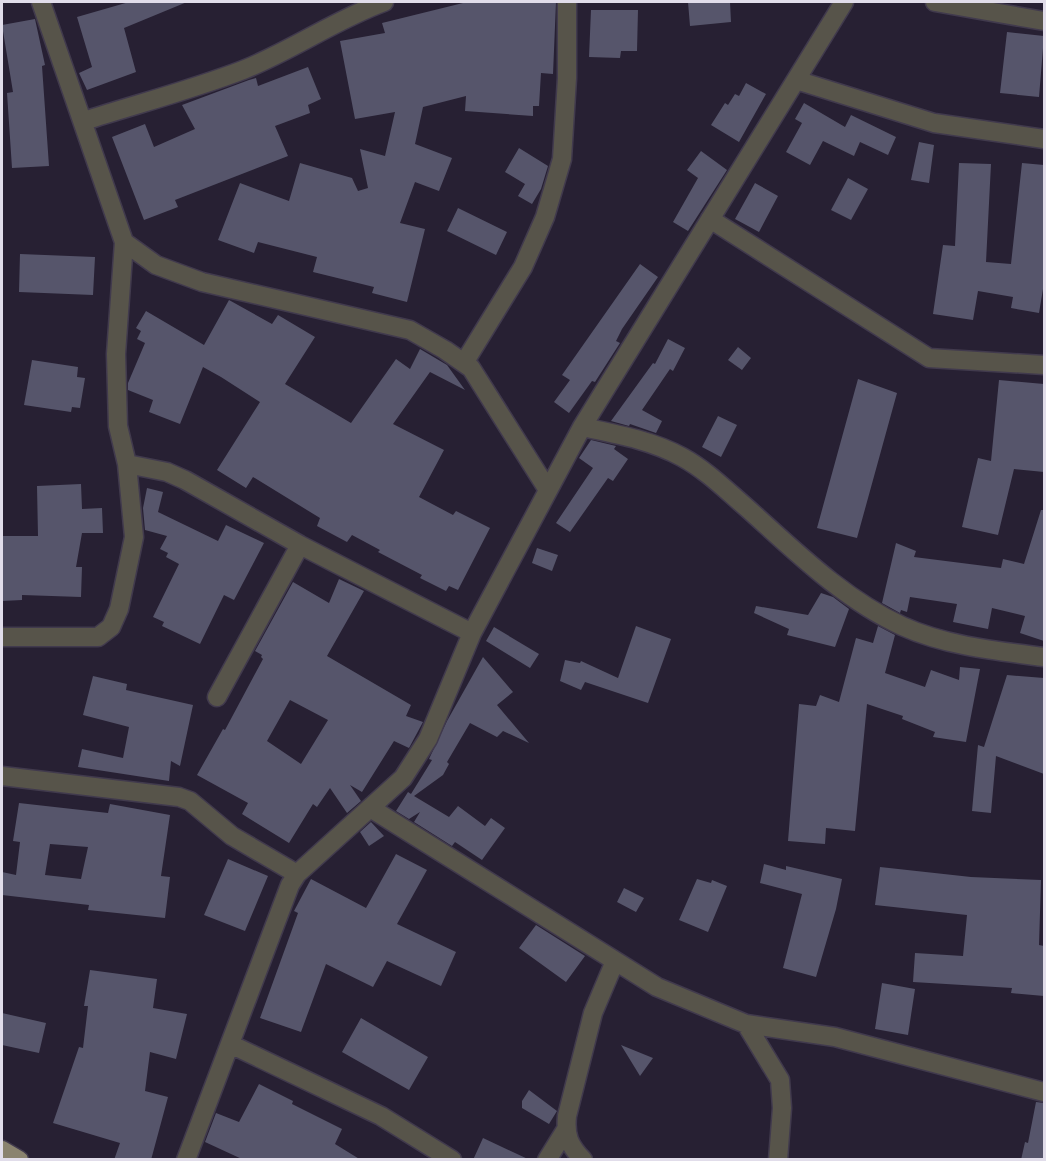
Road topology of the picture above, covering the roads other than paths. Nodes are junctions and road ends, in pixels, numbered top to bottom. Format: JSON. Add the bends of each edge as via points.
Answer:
{"nodes":[{"id":1,"x":41,"y":2,"type":"edge"},
{"id":2,"x":384,"y":2,"type":"edge"},
{"id":3,"x":567,"y":2,"type":"edge"},
{"id":4,"x":844,"y":2,"type":"edge"},
{"id":5,"x":935,"y":2,"type":"edge"},
{"id":6,"x":1044,"y":21,"type":"edge"},
{"id":7,"x":796,"y":80,"type":"junction"},
{"id":8,"x":84,"y":121,"type":"junction"},
{"id":9,"x":1044,"y":139,"type":"edge"},
{"id":10,"x":710,"y":219,"type":"junction"},
{"id":11,"x":124,"y":242,"type":"junction"},
{"id":12,"x":464,"y":363,"type":"junction"},
{"id":13,"x":1044,"y":365,"type":"edge"},
{"id":14,"x":582,"y":427,"type":"junction"},
{"id":15,"x":127,"y":464,"type":"junction"},
{"id":16,"x":548,"y":490,"type":"junction"},
{"id":17,"x":300,"y":545,"type":"junction"},
{"id":18,"x":472,"y":633,"type":"junction"},
{"id":19,"x":2,"y":637,"type":"edge"},
{"id":20,"x":1044,"y":657,"type":"edge"},
{"id":21,"x":218,"y":697,"type":"dead end"},
{"id":22,"x":2,"y":776,"type":"edge"},
{"id":23,"x":372,"y":809,"type":"junction"},
{"id":24,"x":297,"y":874,"type":"junction"},
{"id":25,"x":615,"y":961,"type":"junction"},
{"id":26,"x":746,"y":1024,"type":"junction"},
{"id":27,"x":230,"y":1044,"type":"junction"},
{"id":28,"x":1044,"y":1092,"type":"edge"},
{"id":29,"x":566,"y":1131,"type":"junction"},
{"id":30,"x":2,"y":1150,"type":"edge"},
{"id":31,"x":19,"y":1160,"type":"edge"},
{"id":32,"x":186,"y":1160,"type":"edge"},
{"id":33,"x":452,"y":1160,"type":"edge"},
{"id":34,"x":547,"y":1160,"type":"edge"},
{"id":35,"x":583,"y":1160,"type":"edge"},
{"id":36,"x":778,"y":1160,"type":"edge"}],
"edges":[{"from":1,"to":8,"type":"street"},
{"from":2,"to":8,"type":"street","via":[[242,70]]},
{"from":3,"to":12,"type":"street","via":[[562,159],[545,217],[523,267]]},
{"from":4,"to":7,"type":"street"},
{"from":5,"to":6,"type":"street"},
{"from":7,"to":9,"type":"street","via":[[934,123]]},
{"from":7,"to":10,"type":"street"},
{"from":8,"to":11,"type":"street"},
{"from":10,"to":13,"type":"street","via":[[929,358]]},
{"from":10,"to":14,"type":"street"},
{"from":11,"to":12,"type":"street","via":[[156,265],[202,282],[410,330]]},
{"from":11,"to":15,"type":"street","via":[[116,354],[118,426]]},
{"from":12,"to":16,"type":"street","via":[[488,392]]},
{"from":14,"to":16,"type":"street"},
{"from":14,"to":20,"type":"street","via":[[648,442],[683,458],[719,483],[816,569],[903,626],[973,647]]},
{"from":15,"to":17,"type":"street","via":[[185,480]]},
{"from":15,"to":19,"type":"street","via":[[134,537],[120,609],[111,627],[98,637]]},
{"from":16,"to":18,"type":"street"},
{"from":17,"to":18,"type":"street"},
{"from":17,"to":21,"type":"street"},
{"from":18,"to":23,"type":"street","via":[[428,739],[403,778]]},
{"from":22,"to":24,"type":"street","via":[[178,796],[190,801],[232,836]]},
{"from":23,"to":24,"type":"street"},
{"from":23,"to":25,"type":"street"},
{"from":24,"to":27,"type":"street"},
{"from":25,"to":26,"type":"street","via":[[657,987]]},
{"from":25,"to":29,"type":"street","via":[[593,1013]]},
{"from":26,"to":28,"type":"street","via":[[835,1037]]},
{"from":26,"to":36,"type":"street","via":[[780,1080]]},
{"from":27,"to":32,"type":"street"},
{"from":27,"to":33,"type":"street","via":[[381,1116]]},
{"from":29,"to":34,"type":"street"},
{"from":29,"to":35,"type":"street","via":[[571,1146]]},
{"from":30,"to":31,"type":"main road"}]}
